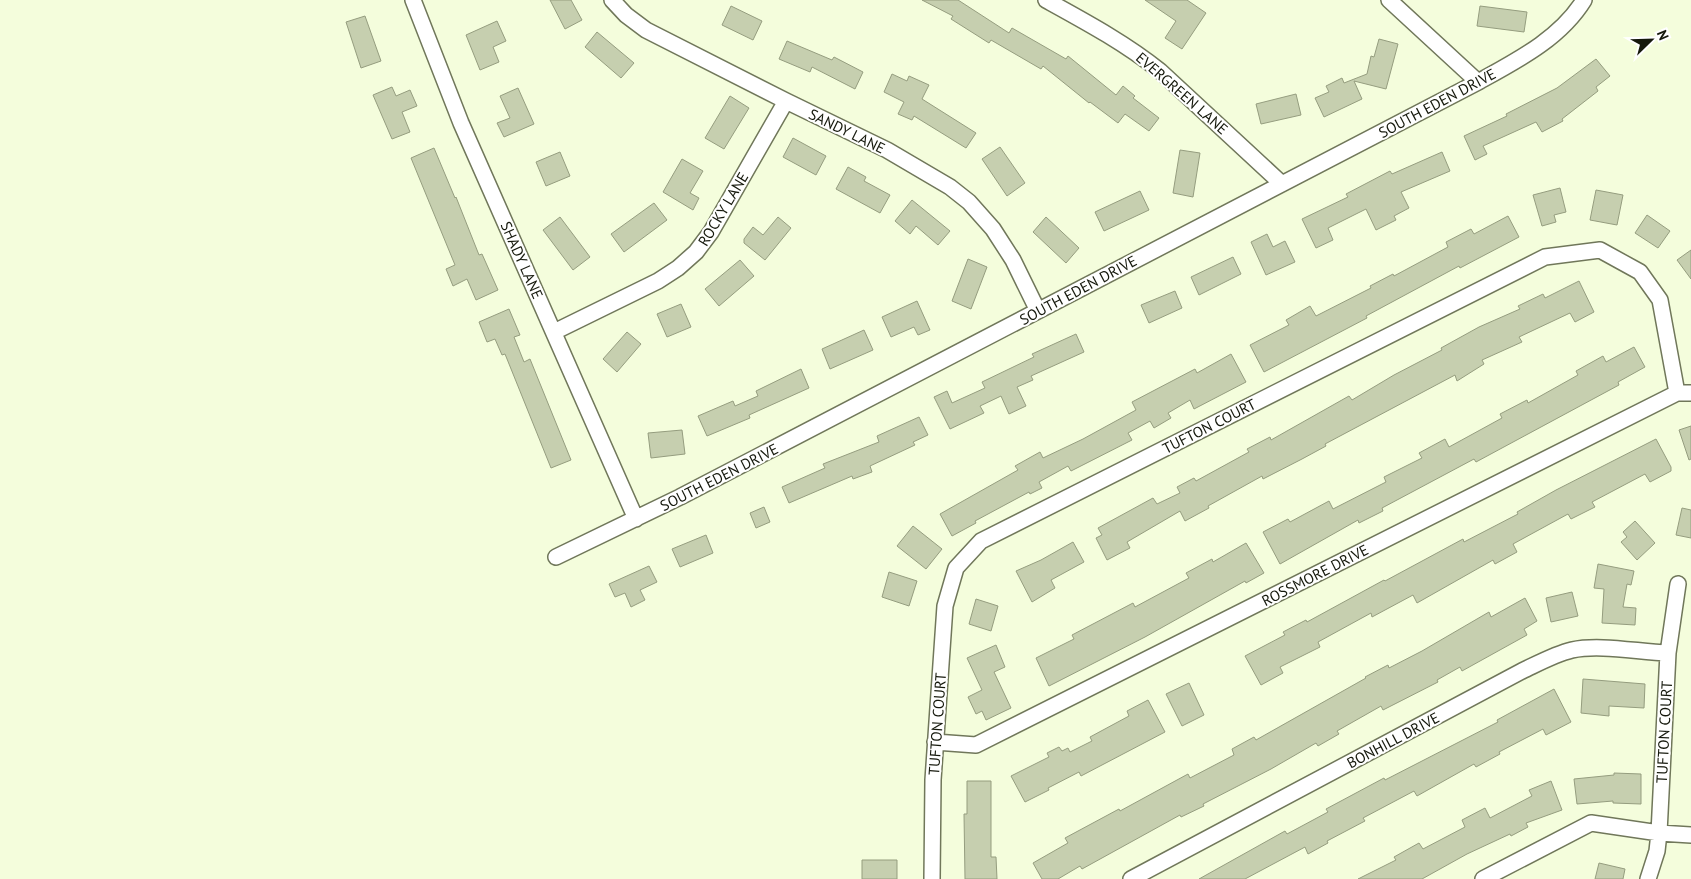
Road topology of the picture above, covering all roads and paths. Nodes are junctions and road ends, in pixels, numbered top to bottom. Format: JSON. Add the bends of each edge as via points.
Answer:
{"nodes":[{"id":1,"x":413,"y":0,"type":"edge"},
{"id":2,"x":612,"y":0,"type":"edge"},
{"id":3,"x":1046,"y":0,"type":"edge"},
{"id":4,"x":1389,"y":0,"type":"edge"},
{"id":5,"x":1584,"y":0,"type":"edge"},
{"id":6,"x":1478,"y":82,"type":"junction"},
{"id":7,"x":786,"y":101,"type":"junction"},
{"id":8,"x":1282,"y":184,"type":"junction"},
{"id":9,"x":1038,"y":311,"type":"junction"},
{"id":10,"x":554,"y":332,"type":"junction"},
{"id":11,"x":1684,"y":393,"type":"edge"},
{"id":12,"x":636,"y":519,"type":"junction"},
{"id":13,"x":556,"y":557,"type":"dead end"},
{"id":14,"x":1678,"y":584,"type":"dead end"},
{"id":15,"x":1668,"y":653,"type":"junction"},
{"id":16,"x":935,"y":742,"type":"junction"},
{"id":17,"x":1659,"y":833,"type":"junction"},
{"id":18,"x":1691,"y":835,"type":"edge"},
{"id":19,"x":932,"y":879,"type":"edge"},
{"id":20,"x":1131,"y":879,"type":"edge"},
{"id":21,"x":1483,"y":879,"type":"edge"},
{"id":22,"x":1648,"y":879,"type":"edge"}],
"edges":[{"from":1,"to":10,"type":"street","name":"SHADY LANE","via":[[460,123]]},
{"from":2,"to":7,"type":"street","name":"SANDY LANE","via":[[646,30]]},
{"from":3,"to":8,"type":"street","name":"EVERGREEN LANE","via":[[1090,23],[1141,56]]},
{"from":4,"to":6,"type":"street"},
{"from":5,"to":6,"type":"street","name":"SOUTH EDEN DRIVE","via":[[1547,40]]},
{"from":6,"to":8,"type":"street","name":"SOUTH EDEN DRIVE"},
{"from":7,"to":9,"type":"street","name":"SANDY LANE","via":[[887,150],[960,194],[993,229],[1013,260]]},
{"from":7,"to":10,"type":"street","name":"ROCKY LANE","via":[[711,232],[696,252],[658,281]]},
{"from":8,"to":9,"type":"street","name":"SOUTH EDEN DRIVE"},
{"from":9,"to":12,"type":"street","name":"SOUTH EDEN DRIVE"},
{"from":10,"to":12,"type":"street","name":"SHADY LANE"},
{"from":11,"to":16,"type":"street","name":"ROSSMORE DRIVE","via":[[976,745]]},
{"from":11,"to":16,"type":"street","name":"TUFTON COURT","via":[[1660,300],[1640,272],[1600,250],[1545,257],[981,541],[956,568],[945,606]]},
{"from":12,"to":13,"type":"street","name":"SOUTH EDEN DRIVE"},
{"from":14,"to":15,"type":"street","name":"TUFTON COURT"},
{"from":15,"to":17,"type":"street","name":"TUFTON COURT"},
{"from":15,"to":20,"type":"street","name":"BONHILL DRIVE","via":[[1592,648],[1570,650],[1554,656]]},
{"from":16,"to":19,"type":"street","name":"TUFTON COURT"},
{"from":17,"to":18,"type":"street"},
{"from":17,"to":21,"type":"street","via":[[1590,823]]},
{"from":17,"to":22,"type":"street","name":"TUFTON COURT"}]}
